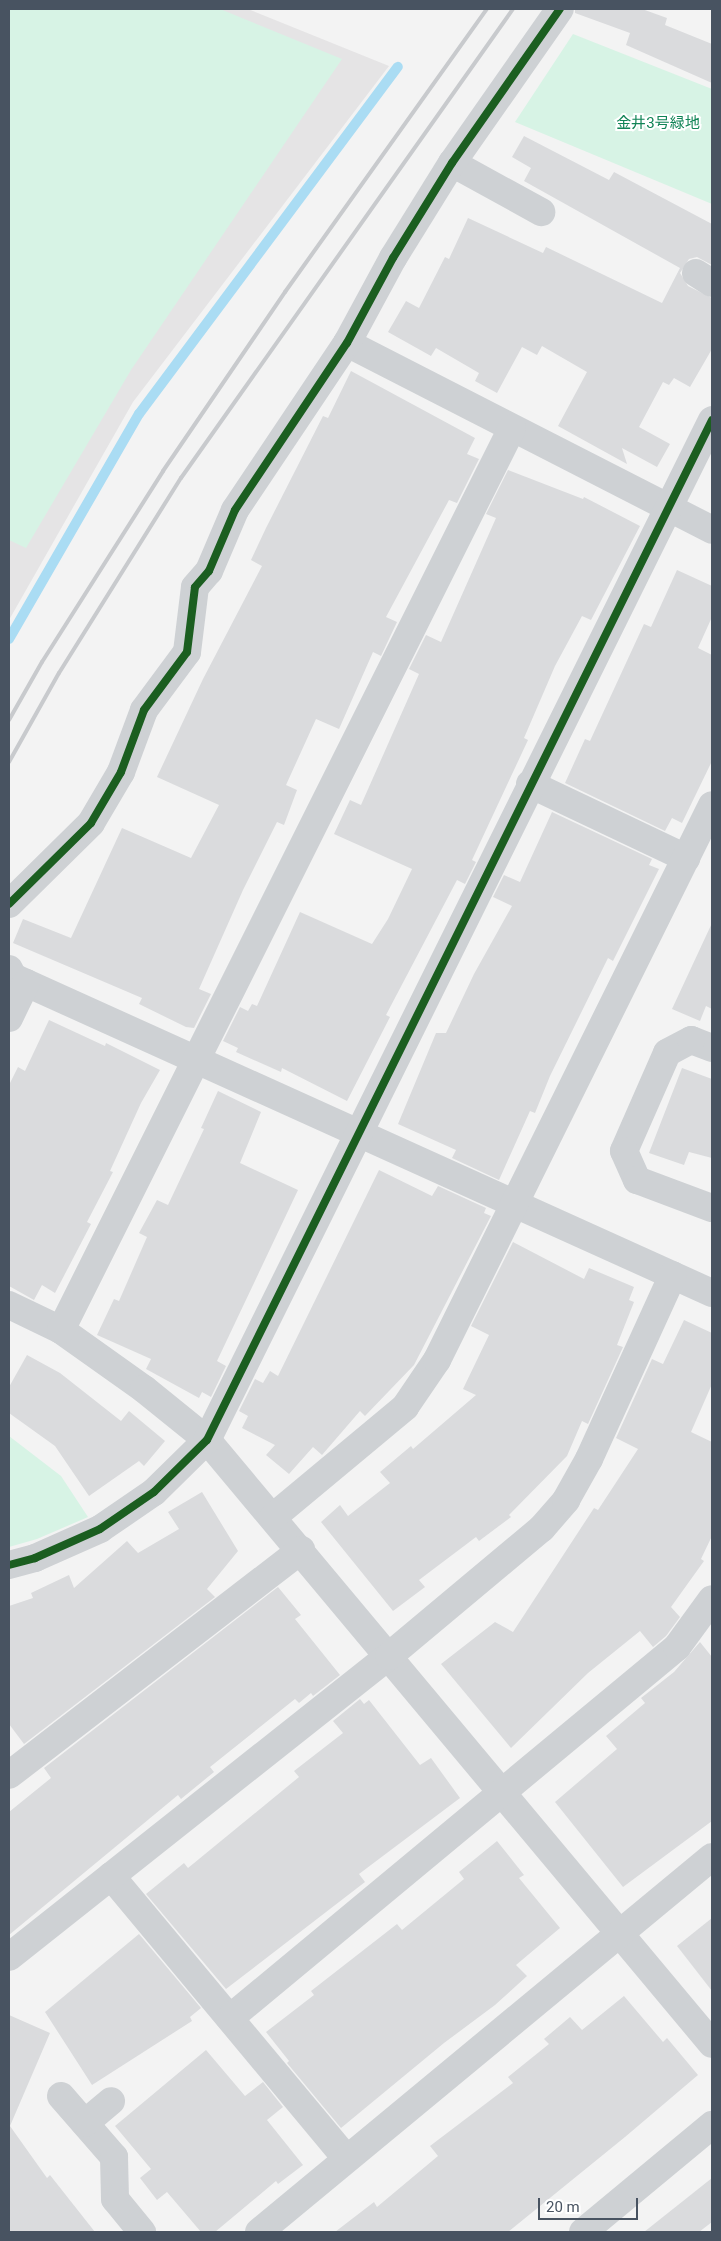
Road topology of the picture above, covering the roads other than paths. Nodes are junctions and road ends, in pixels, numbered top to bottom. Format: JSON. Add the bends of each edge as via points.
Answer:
{"nodes":[{"id":1,"x":560,"y":9,"type":"edge"},
{"id":2,"x":452,"y":163,"type":"junction"},
{"id":3,"x":541,"y":212,"type":"dead end"},
{"id":4,"x":347,"y":343,"type":"junction"},
{"id":5,"x":712,"y":420,"type":"edge"},
{"id":6,"x":512,"y":428,"type":"junction"},
{"id":7,"x":670,"y":508,"type":"junction"},
{"id":8,"x":712,"y":530,"type":"edge"},
{"id":9,"x":530,"y":784,"type":"junction"},
{"id":10,"x":712,"y":805,"type":"edge"},
{"id":11,"x":686,"y":858,"type":"junction"},
{"id":12,"x":9,"y":904,"type":"edge"},
{"id":13,"x":18,"y":976,"type":"edge"},
{"id":14,"x":9,"y":1018,"type":"edge"},
{"id":15,"x":712,"y":1048,"type":"edge"},
{"id":16,"x":196,"y":1060,"type":"junction"},
{"id":17,"x":361,"y":1134,"type":"junction"},
{"id":18,"x":513,"y":1203,"type":"junction"},
{"id":19,"x":712,"y":1208,"type":"edge"},
{"id":20,"x":673,"y":1275,"type":"junction"},
{"id":21,"x":712,"y":1293,"type":"edge"},
{"id":22,"x":9,"y":1305,"type":"edge"},
{"id":23,"x":61,"y":1330,"type":"junction"},
{"id":24,"x":207,"y":1440,"type":"junction"},
{"id":25,"x":273,"y":1517,"type":"junction"},
{"id":26,"x":301,"y":1550,"type":"junction"},
{"id":27,"x":9,"y":1564,"type":"edge"},
{"id":28,"x":712,"y":1599,"type":"edge"},
{"id":29,"x":389,"y":1656,"type":"junction"},
{"id":30,"x":9,"y":1775,"type":"edge"},
{"id":31,"x":502,"y":1792,"type":"junction"},
{"id":32,"x":712,"y":1857,"type":"edge"},
{"id":33,"x":110,"y":1876,"type":"junction"},
{"id":34,"x":620,"y":1933,"type":"junction"},
{"id":35,"x":9,"y":1957,"type":"edge"},
{"id":36,"x":230,"y":2018,"type":"junction"},
{"id":37,"x":712,"y":2044,"type":"edge"},
{"id":38,"x":61,"y":2096,"type":"dead end"},
{"id":39,"x":110,"y":2102,"type":"dead end"},
{"id":40,"x":85,"y":2123,"type":"junction"},
{"id":41,"x":712,"y":2125,"type":"edge"},
{"id":42,"x":347,"y":2159,"type":"junction"},
{"id":43,"x":142,"y":2232,"type":"edge"},
{"id":44,"x":259,"y":2232,"type":"edge"},
{"id":45,"x":583,"y":2232,"type":"edge"}],
"edges":[{"from":1,"to":2,"type":"street"},
{"from":2,"to":3,"type":"street"},
{"from":2,"to":4,"type":"street","via":[[393,258]]},
{"from":4,"to":6,"type":"street"},
{"from":4,"to":12,"type":"street","via":[[235,510],[209,571],[196,587],[187,652],[144,710],[121,772],[91,823]]},
{"from":5,"to":7,"type":"street"},
{"from":6,"to":7,"type":"street"},
{"from":6,"to":16,"type":"street"},
{"from":7,"to":8,"type":"street"},
{"from":7,"to":9,"type":"street"},
{"from":9,"to":11,"type":"street"},
{"from":9,"to":17,"type":"street"},
{"from":10,"to":11,"type":"street"},
{"from":11,"to":18,"type":"street"},
{"from":13,"to":14,"type":"street"},
{"from":13,"to":16,"type":"street"},
{"from":15,"to":19,"type":"street","via":[[691,1040],[666,1053],[624,1152],[637,1180]]},
{"from":16,"to":17,"type":"street"},
{"from":16,"to":23,"type":"street"},
{"from":17,"to":18,"type":"street"},
{"from":17,"to":24,"type":"street"},
{"from":18,"to":20,"type":"street"},
{"from":18,"to":25,"type":"street","via":[[437,1360],[405,1406]]},
{"from":20,"to":21,"type":"street"},
{"from":20,"to":29,"type":"street","via":[[589,1458],[566,1500],[542,1528]]},
{"from":22,"to":23,"type":"street"},
{"from":23,"to":24,"type":"street","via":[[144,1389]]},
{"from":24,"to":25,"type":"street"},
{"from":24,"to":27,"type":"street","via":[[154,1492],[100,1529],[34,1558]]},
{"from":25,"to":26,"type":"street"},
{"from":26,"to":29,"type":"street"},
{"from":26,"to":30,"type":"street"},
{"from":28,"to":31,"type":"street","via":[[677,1647]]},
{"from":29,"to":31,"type":"street"},
{"from":29,"to":33,"type":"street"},
{"from":31,"to":34,"type":"street"},
{"from":31,"to":36,"type":"street"},
{"from":32,"to":34,"type":"street"},
{"from":33,"to":35,"type":"street"},
{"from":33,"to":36,"type":"street"},
{"from":34,"to":37,"type":"street"},
{"from":34,"to":42,"type":"street"},
{"from":36,"to":42,"type":"street"},
{"from":38,"to":40,"type":"street"},
{"from":39,"to":40,"type":"street"},
{"from":40,"to":43,"type":"street","via":[[114,2157],[115,2199]]},
{"from":41,"to":45,"type":"street"},
{"from":42,"to":44,"type":"street"}]}
